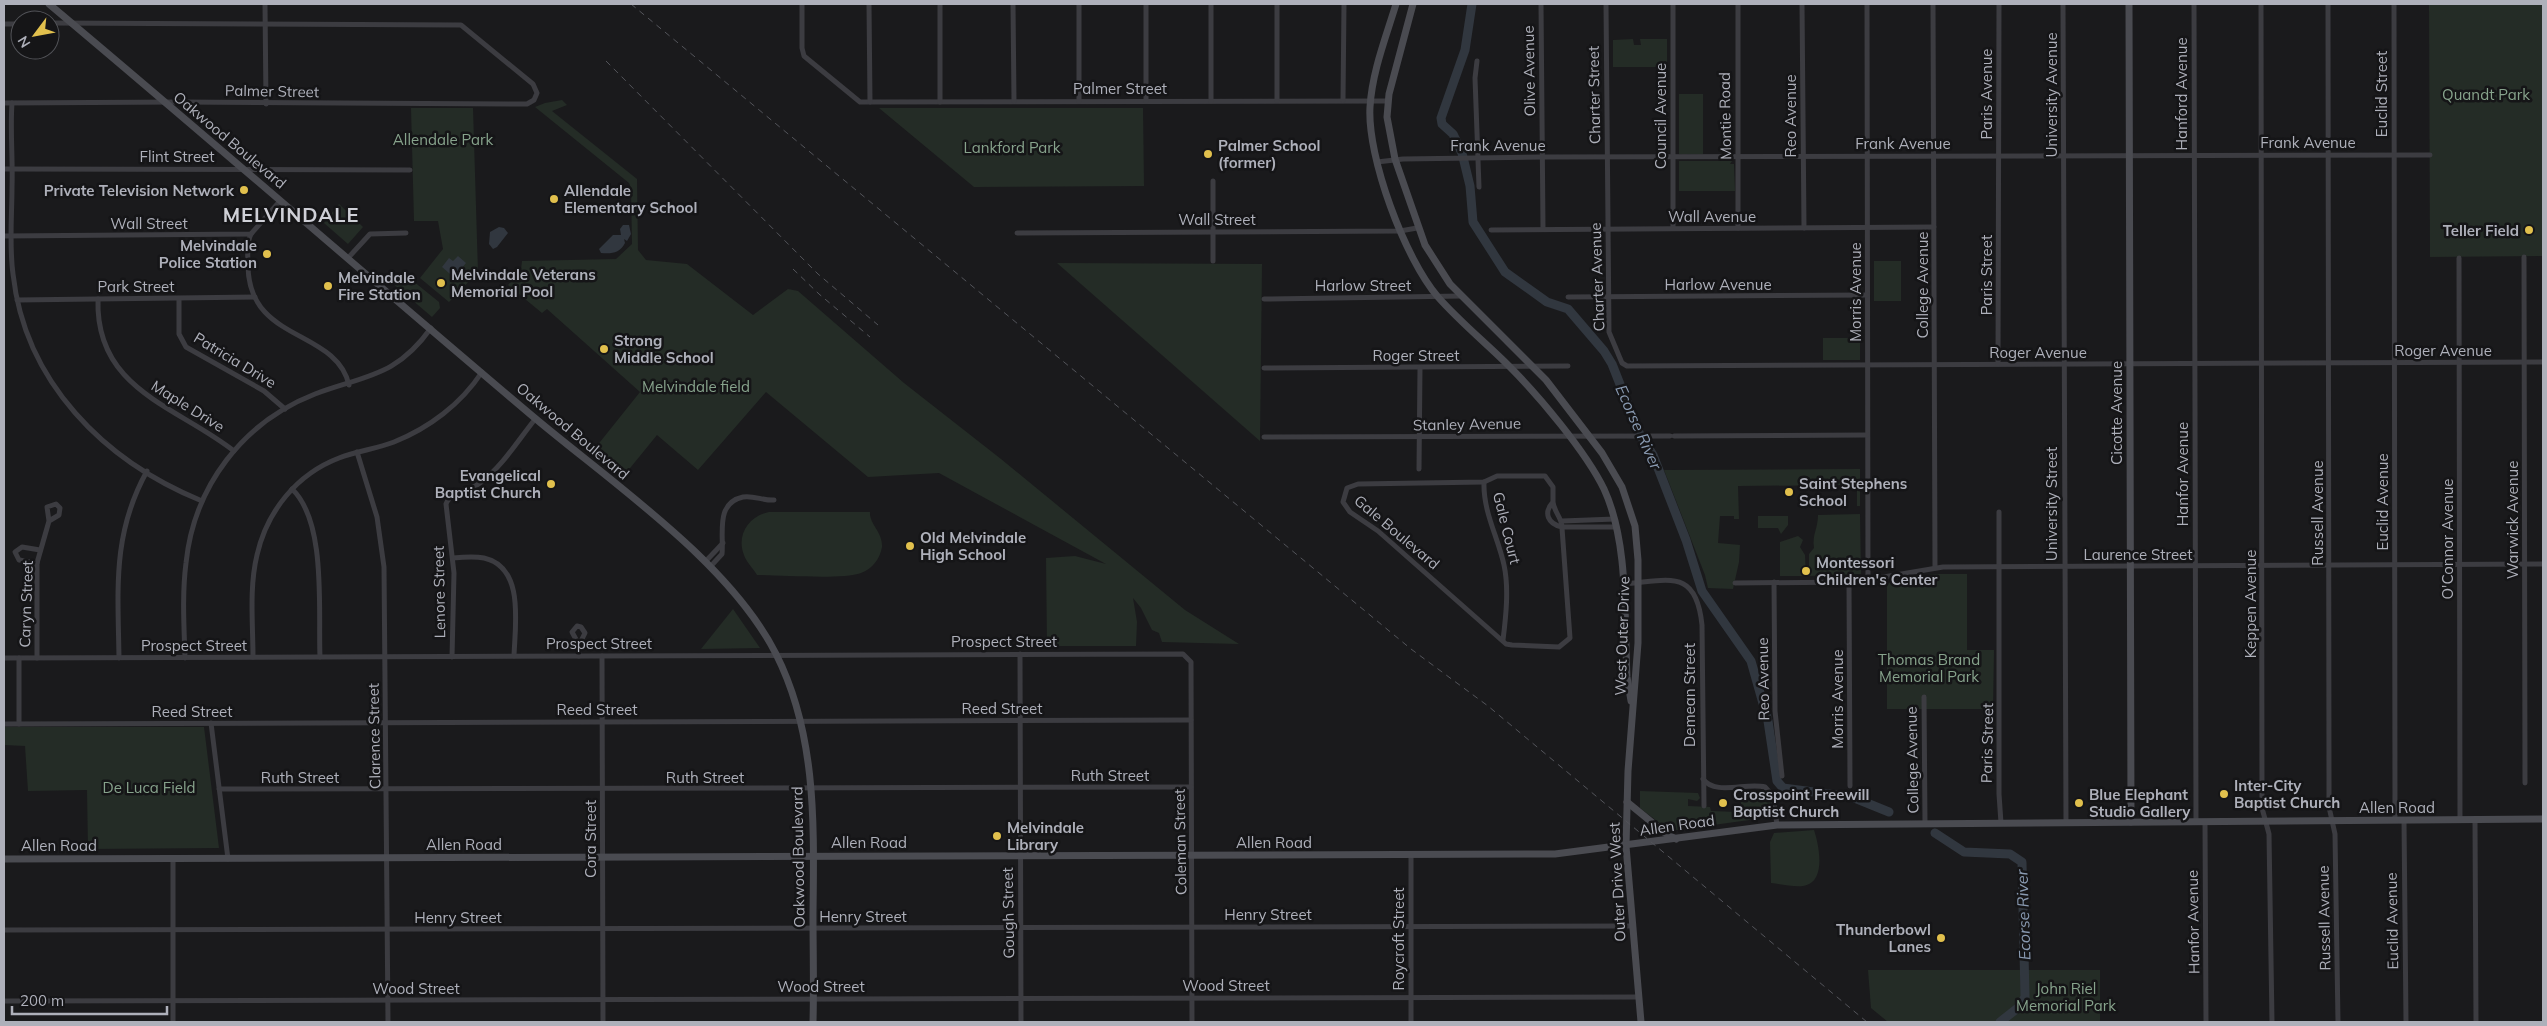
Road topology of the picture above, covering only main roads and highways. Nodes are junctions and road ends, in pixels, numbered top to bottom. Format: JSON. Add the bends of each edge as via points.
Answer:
{"nodes":[{"id":1,"x":49,"y":4,"type":"edge"},
{"id":2,"x":1396,"y":4,"type":"edge"},
{"id":3,"x":1413,"y":4,"type":"edge"},
{"id":4,"x":2129,"y":4,"type":"edge"},
{"id":5,"x":1632,"y":711,"type":"junction"},
{"id":6,"x":1627,"y":802,"type":"junction"},
{"id":7,"x":2543,"y":820,"type":"edge"},
{"id":8,"x":2131,"y":822,"type":"junction"},
{"id":9,"x":1676,"y":839,"type":"junction"},
{"id":10,"x":1626,"y":846,"type":"junction"},
{"id":11,"x":813,"y":857,"type":"junction"},
{"id":12,"x":4,"y":860,"type":"edge"},
{"id":13,"x":813,"y":1022,"type":"edge"},
{"id":14,"x":1641,"y":1022,"type":"edge"}],
"edges":[{"from":1,"to":11,"type":"main road","name":"Oakwood Boulevard","via":[[708,564],[751,616],[777,655],[801,721],[812,789]]},
{"from":2,"to":5,"type":"main road","name":"West Outer Drive","via":[[1370,100],[1370,132],[1377,162],[1410,255],[1438,297],[1511,367],[1567,435],[1599,481],[1617,527]]},
{"from":3,"to":5,"type":"main road","name":"West Outer Drive","via":[[1388,101],[1388,131],[1395,159],[1418,228],[1435,264],[1533,367],[1589,435],[1612,468],[1630,508],[1637,543],[1638,583],[1638,643]]},
{"from":4,"to":8,"type":"main road","name":"Cicotte Avenue"},
{"from":5,"to":6,"type":"main road","name":"Outer Drive West"},
{"from":6,"to":9,"type":"main road"},
{"from":6,"to":10,"type":"main road","name":"Outer Drive West"},
{"from":7,"to":8,"type":"main road","name":"Allen Road"},
{"from":8,"to":9,"type":"main road","name":"Allen Road","via":[[1777,826]]},
{"from":9,"to":10,"type":"main road","name":"Allen Road"},
{"from":10,"to":11,"type":"main road","name":"Allen Road","via":[[1555,854]]},
{"from":10,"to":14,"type":"main road","name":"Outer Drive West"},
{"from":11,"to":12,"type":"main road","name":"Allen Road"},
{"from":11,"to":13,"type":"main road","name":"Oakwood Boulevard"}]}
